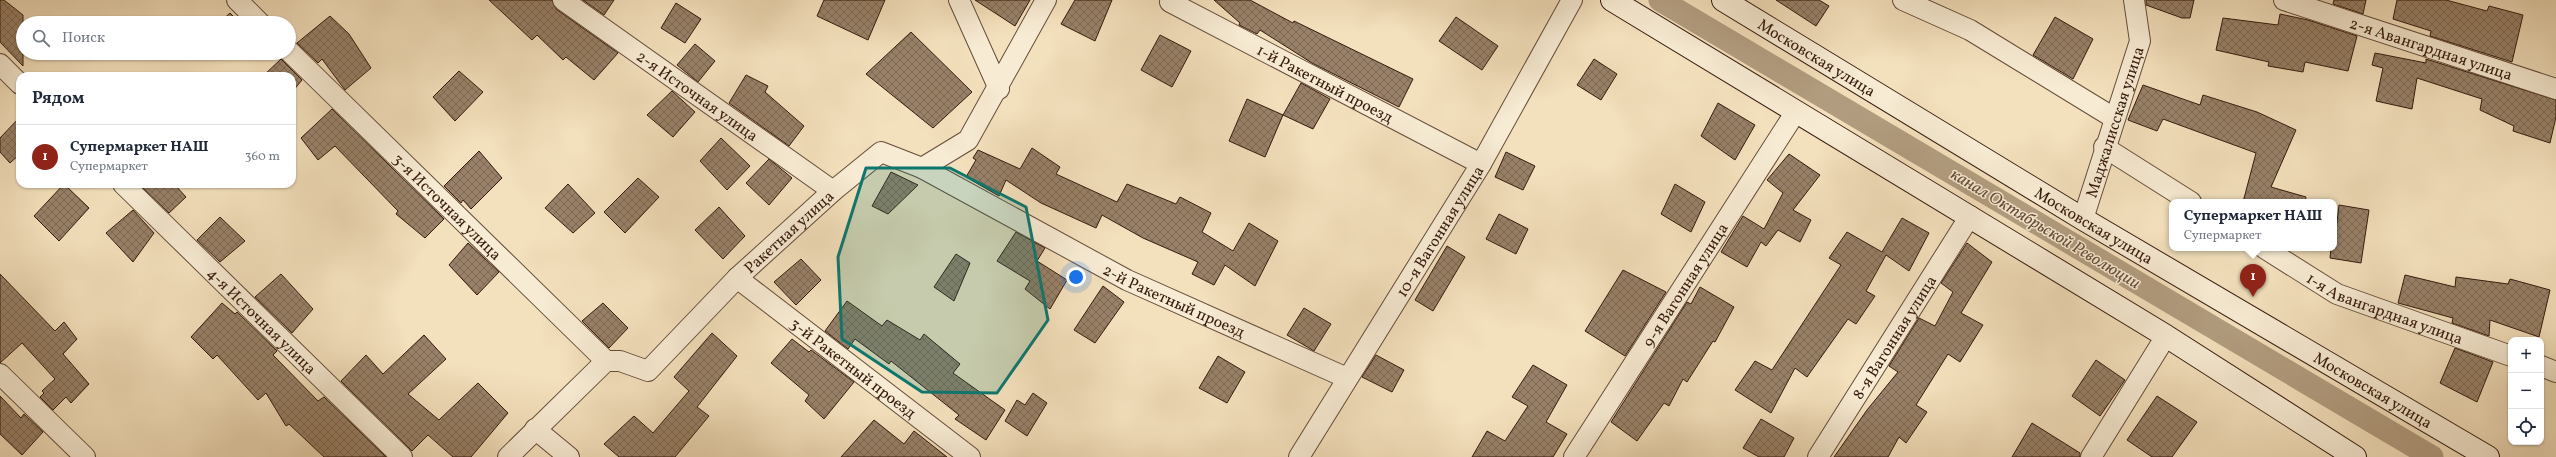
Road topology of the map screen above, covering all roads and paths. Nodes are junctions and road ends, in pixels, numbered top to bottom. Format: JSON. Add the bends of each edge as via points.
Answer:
{"nodes":[{"id":1,"x":237,"y":0,"type":"edge"},
{"id":2,"x":563,"y":0,"type":"edge"},
{"id":3,"x":959,"y":0,"type":"edge"},
{"id":4,"x":1046,"y":0,"type":"edge"},
{"id":5,"x":1572,"y":0,"type":"edge"},
{"id":6,"x":1612,"y":0,"type":"edge"},
{"id":7,"x":1723,"y":0,"type":"edge"},
{"id":8,"x":1903,"y":0,"type":"edge"},
{"id":9,"x":2134,"y":0,"type":"edge"},
{"id":10,"x":2284,"y":0,"type":"edge"},
{"id":11,"x":1170,"y":1,"type":"edge"},
{"id":12,"x":253,"y":16,"type":"edge"},
{"id":13,"x":296,"y":58,"type":"edge"},
{"id":14,"x":0,"y":64,"type":"edge"},
{"id":15,"x":16,"y":80,"type":"edge"},
{"id":16,"x":999,"y":89,"type":"junction"},
{"id":17,"x":2556,"y":89,"type":"edge"},
{"id":18,"x":1795,"y":113,"type":"junction"},
{"id":19,"x":2114,"y":118,"type":"junction"},
{"id":20,"x":2104,"y":148,"type":"junction"},
{"id":21,"x":1481,"y":164,"type":"junction"},
{"id":22,"x":922,"y":168,"type":"junction"},
{"id":23,"x":127,"y":188,"type":"edge"},
{"id":24,"x":832,"y":190,"type":"junction"},
{"id":25,"x":2186,"y":199,"type":"edge"},
{"id":26,"x":1970,"y":216,"type":"junction"},
{"id":27,"x":2083,"y":219,"type":"junction"},
{"id":28,"x":2269,"y":251,"type":"edge"},
{"id":29,"x":737,"y":278,"type":"junction"},
{"id":30,"x":2166,"y":336,"type":"junction"},
{"id":31,"x":2508,"y":355,"type":"edge"},
{"id":32,"x":606,"y":361,"type":"junction"},
{"id":33,"x":2544,"y":367,"type":"edge"},
{"id":34,"x":2556,"y":372,"type":"edge"},
{"id":35,"x":0,"y":374,"type":"edge"},
{"id":36,"x":1347,"y":378,"type":"junction"},
{"id":37,"x":535,"y":429,"type":"junction"},
{"id":38,"x":85,"y":457,"type":"edge"},
{"id":39,"x":402,"y":457,"type":"edge"},
{"id":40,"x":508,"y":457,"type":"edge"},
{"id":41,"x":569,"y":457,"type":"edge"},
{"id":42,"x":970,"y":457,"type":"edge"},
{"id":43,"x":1299,"y":457,"type":"edge"},
{"id":44,"x":1574,"y":457,"type":"edge"},
{"id":45,"x":1818,"y":457,"type":"edge"},
{"id":46,"x":2091,"y":457,"type":"edge"},
{"id":47,"x":2355,"y":457,"type":"edge"},
{"id":48,"x":2488,"y":457,"type":"edge"}],
"edges":[{"from":1,"to":12,"type":"street"},
{"from":2,"to":24,"type":"street","name":"2-я Источная улица"},
{"from":3,"to":16,"type":"street"},
{"from":4,"to":16,"type":"street"},
{"from":5,"to":21,"type":"street","name":"10-я Вагонная улица"},
{"from":6,"to":18,"type":"main road"},
{"from":7,"to":27,"type":"main road","name":"Московская улица"},
{"from":8,"to":19,"type":"street","via":[[1970,30]]},
{"from":9,"to":19,"type":"street","name":"Маджалисская улица","via":[[2140,41]]},
{"from":10,"to":17,"type":"street","name":"2-я Авангардная улица"},
{"from":11,"to":21,"type":"street","name":"1-й Ракетный проезд"},
{"from":13,"to":32,"type":"street","name":"3-я Источная улица"},
{"from":14,"to":15,"type":"street"},
{"from":16,"to":22,"type":"street","via":[[968,140]]},
{"from":18,"to":26,"type":"main road"},
{"from":18,"to":44,"type":"street","name":"9-я Вагонная улица"},
{"from":19,"to":20,"type":"street","name":"Маджалисская улица"},
{"from":20,"to":25,"type":"street"},
{"from":20,"to":27,"type":"street","name":"Маджалисская улица"},
{"from":21,"to":36,"type":"street","name":"10-я Вагонная улица"},
{"from":22,"to":24,"type":"street","name":"Ракетная улица","via":[[881,152]]},
{"from":22,"to":36,"type":"street","name":"2-й Ракетный проезд","via":[[1127,280]]},
{"from":23,"to":39,"type":"street","name":"4-я Источная улица"},
{"from":24,"to":29,"type":"street","name":"Ракетная улица"},
{"from":26,"to":30,"type":"main road"},
{"from":26,"to":45,"type":"street","name":"8-я Вагонная улица"},
{"from":27,"to":48,"type":"main road","name":"Московская улица"},
{"from":28,"to":31,"type":"street","name":"1-я Авангардная улица","via":[[2337,294]]},
{"from":29,"to":32,"type":"street","name":"Ракетная улица","via":[[648,372],[620,361]]},
{"from":29,"to":42,"type":"street","name":"3-й Ракетный проезд"},
{"from":30,"to":46,"type":"street"},
{"from":30,"to":47,"type":"main road"},
{"from":32,"to":37,"type":"street"},
{"from":33,"to":34,"type":"street"},
{"from":35,"to":38,"type":"street"},
{"from":36,"to":43,"type":"street","name":"10-я Вагонная улица"},
{"from":37,"to":40,"type":"street"},
{"from":37,"to":41,"type":"street"}]}
